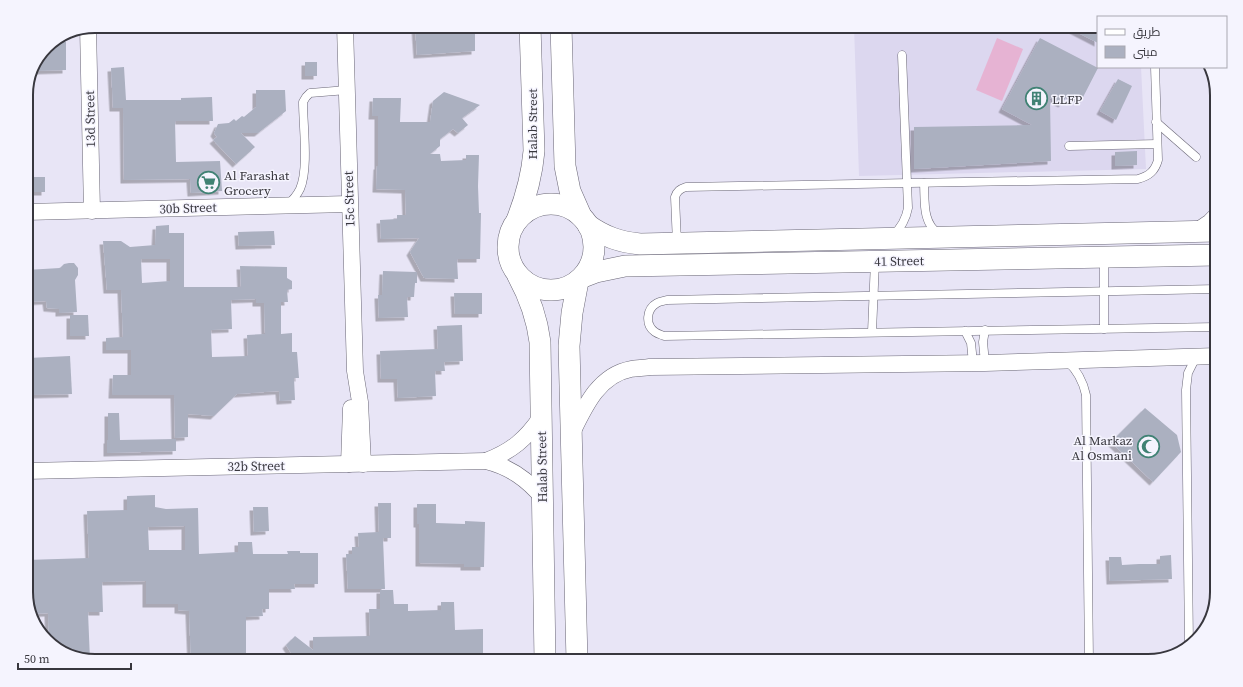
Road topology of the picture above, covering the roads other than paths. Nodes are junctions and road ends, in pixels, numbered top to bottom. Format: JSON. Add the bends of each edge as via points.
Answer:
{"nodes":[{"id":1,"x":345,"y":33,"type":"edge"},
{"id":2,"x":530,"y":33,"type":"edge"},
{"id":3,"x":561,"y":33,"type":"edge"},
{"id":4,"x":88,"y":34,"type":"edge"},
{"id":5,"x":902,"y":55,"type":"dead end"},
{"id":6,"x":1155,"y":68,"type":"edge"},
{"id":7,"x":347,"y":90,"type":"junction"},
{"id":8,"x":1156,"y":122,"type":"junction"},
{"id":9,"x":1157,"y":144,"type":"junction"},
{"id":10,"x":1069,"y":146,"type":"dead end"},
{"id":11,"x":1196,"y":157,"type":"dead end"},
{"id":12,"x":908,"y":183,"type":"junction"},
{"id":13,"x":924,"y":183,"type":"junction"},
{"id":14,"x":349,"y":204,"type":"junction"},
{"id":15,"x":287,"y":205,"type":"junction"},
{"id":16,"x":92,"y":211,"type":"junction"},
{"id":17,"x":33,"y":212,"type":"edge"},
{"id":18,"x":517,"y":220,"type":"junction"},
{"id":19,"x":585,"y":220,"type":"junction"},
{"id":20,"x":1207,"y":231,"type":"edge"},
{"id":21,"x":943,"y":237,"type":"junction"},
{"id":22,"x":885,"y":238,"type":"junction"},
{"id":23,"x":677,"y":243,"type":"junction"},
{"id":24,"x":1210,"y":255,"type":"edge"},
{"id":25,"x":1104,"y":258,"type":"junction"},
{"id":26,"x":874,"y":261,"type":"junction"},
{"id":27,"x":518,"y":276,"type":"junction"},
{"id":28,"x":581,"y":279,"type":"junction"},
{"id":29,"x":1210,"y":289,"type":"edge"},
{"id":30,"x":1104,"y":291,"type":"junction"},
{"id":31,"x":873,"y":296,"type":"junction"},
{"id":32,"x":1210,"y":327,"type":"edge"},
{"id":33,"x":1104,"y":328,"type":"junction"},
{"id":34,"x":985,"y":330,"type":"junction"},
{"id":35,"x":965,"y":331,"type":"junction"},
{"id":36,"x":872,"y":332,"type":"junction"},
{"id":37,"x":1210,"y":356,"type":"edge"},
{"id":38,"x":1196,"y":357,"type":"junction"},
{"id":39,"x":1066,"y":360,"type":"junction"},
{"id":40,"x":979,"y":363,"type":"junction"},
{"id":41,"x":541,"y":417,"type":"junction"},
{"id":42,"x":570,"y":436,"type":"junction"},
{"id":43,"x":486,"y":461,"type":"junction"},
{"id":44,"x":356,"y":464,"type":"junction"},
{"id":45,"x":33,"y":471,"type":"edge"},
{"id":46,"x":543,"y":498,"type":"junction"},
{"id":47,"x":1189,"y":639,"type":"edge"},
{"id":48,"x":545,"y":654,"type":"edge"},
{"id":49,"x":577,"y":654,"type":"edge"},
{"id":50,"x":1089,"y":654,"type":"edge"}],
"edges":[{"from":1,"to":7,"type":"street","name":"15c Street"},
{"from":2,"to":18,"type":"street","name":"Halab Street","via":[[534,151],[528,186]]},
{"from":3,"to":19,"type":"street","via":[[565,166],[570,191]]},
{"from":4,"to":16,"type":"street","name":"13d Street"},
{"from":5,"to":12,"type":"lane"},
{"from":6,"to":8,"type":"lane"},
{"from":7,"to":14,"type":"street","name":"15c Street"},
{"from":7,"to":15,"type":"lane","via":[[310,93],[303,102],[303,181],[300,190]]},
{"from":8,"to":9,"type":"lane"},
{"from":8,"to":11,"type":"lane"},
{"from":9,"to":10,"type":"lane"},
{"from":9,"to":13,"type":"lane","via":[[1156,167],[1146,177],[1138,179]]},
{"from":12,"to":13,"type":"lane"},
{"from":12,"to":22,"type":"lane","via":[[907,216],[899,230]]},
{"from":12,"to":23,"type":"lane","via":[[681,189],[675,197]]},
{"from":13,"to":21,"type":"lane","via":[[927,219],[931,227]]},
{"from":14,"to":15,"type":"street","name":"30b Street"},
{"from":14,"to":44,"type":"street","name":"15c Street","via":[[355,371],[351,401]]},
{"from":15,"to":16,"type":"street","name":"30b Street"},
{"from":16,"to":17,"type":"street","name":"30b Street"},
{"from":18,"to":19,"type":"street","via":[[536,206],[560,204],[571,208]]},
{"from":18,"to":27,"type":"street","via":[[508,242],[508,255]]},
{"from":19,"to":23,"type":"street","name":"41 Street","via":[[600,233],[626,243]]},
{"from":19,"to":28,"type":"street","via":[[593,235],[594,252],[589,268]]},
{"from":20,"to":21,"type":"street","name":"41 Street"},
{"from":21,"to":22,"type":"street","name":"41 Street"},
{"from":22,"to":23,"type":"street","name":"41 Street"},
{"from":24,"to":25,"type":"street","name":"41 Street"},
{"from":25,"to":26,"type":"street","name":"41 Street"},
{"from":25,"to":30,"type":"lane"},
{"from":26,"to":28,"type":"street","name":"41 Street","via":[[625,266],[596,272]]},
{"from":26,"to":31,"type":"lane"},
{"from":27,"to":28,"type":"street","via":[[527,284],[548,291],[569,287]]},
{"from":27,"to":41,"type":"street","name":"Halab Street","via":[[538,325]]},
{"from":28,"to":42,"type":"street","via":[[572,313],[569,346]]},
{"from":29,"to":30,"type":"lane"},
{"from":30,"to":31,"type":"lane"},
{"from":30,"to":33,"type":"lane"},
{"from":31,"to":36,"type":"lane"},
{"from":31,"to":36,"type":"lane","via":[[667,300],[654,305],[648,317],[650,326],[656,333],[664,336]]},
{"from":32,"to":33,"type":"lane"},
{"from":33,"to":34,"type":"lane"},
{"from":34,"to":35,"type":"lane"},
{"from":34,"to":40,"type":"lane"},
{"from":35,"to":36,"type":"lane"},
{"from":35,"to":40,"type":"lane"},
{"from":37,"to":38,"type":"street"},
{"from":38,"to":39,"type":"street"},
{"from":38,"to":47,"type":"lane","via":[[1188,373],[1186,390]]},
{"from":39,"to":40,"type":"street"},
{"from":39,"to":50,"type":"lane","via":[[1080,376],[1086,395]]},
{"from":40,"to":42,"type":"street","via":[[630,369],[611,377],[596,390]]},
{"from":41,"to":43,"type":"street","name":"32b Street","via":[[529,434],[513,448]]},
{"from":41,"to":46,"type":"street","name":"Halab Street"},
{"from":42,"to":49,"type":"street"},
{"from":43,"to":44,"type":"street","name":"32b Street"},
{"from":43,"to":46,"type":"street","name":"32b Street","via":[[512,470],[524,478]]},
{"from":44,"to":45,"type":"street","name":"32b Street"},
{"from":46,"to":48,"type":"street","name":"Halab Street"}]}
